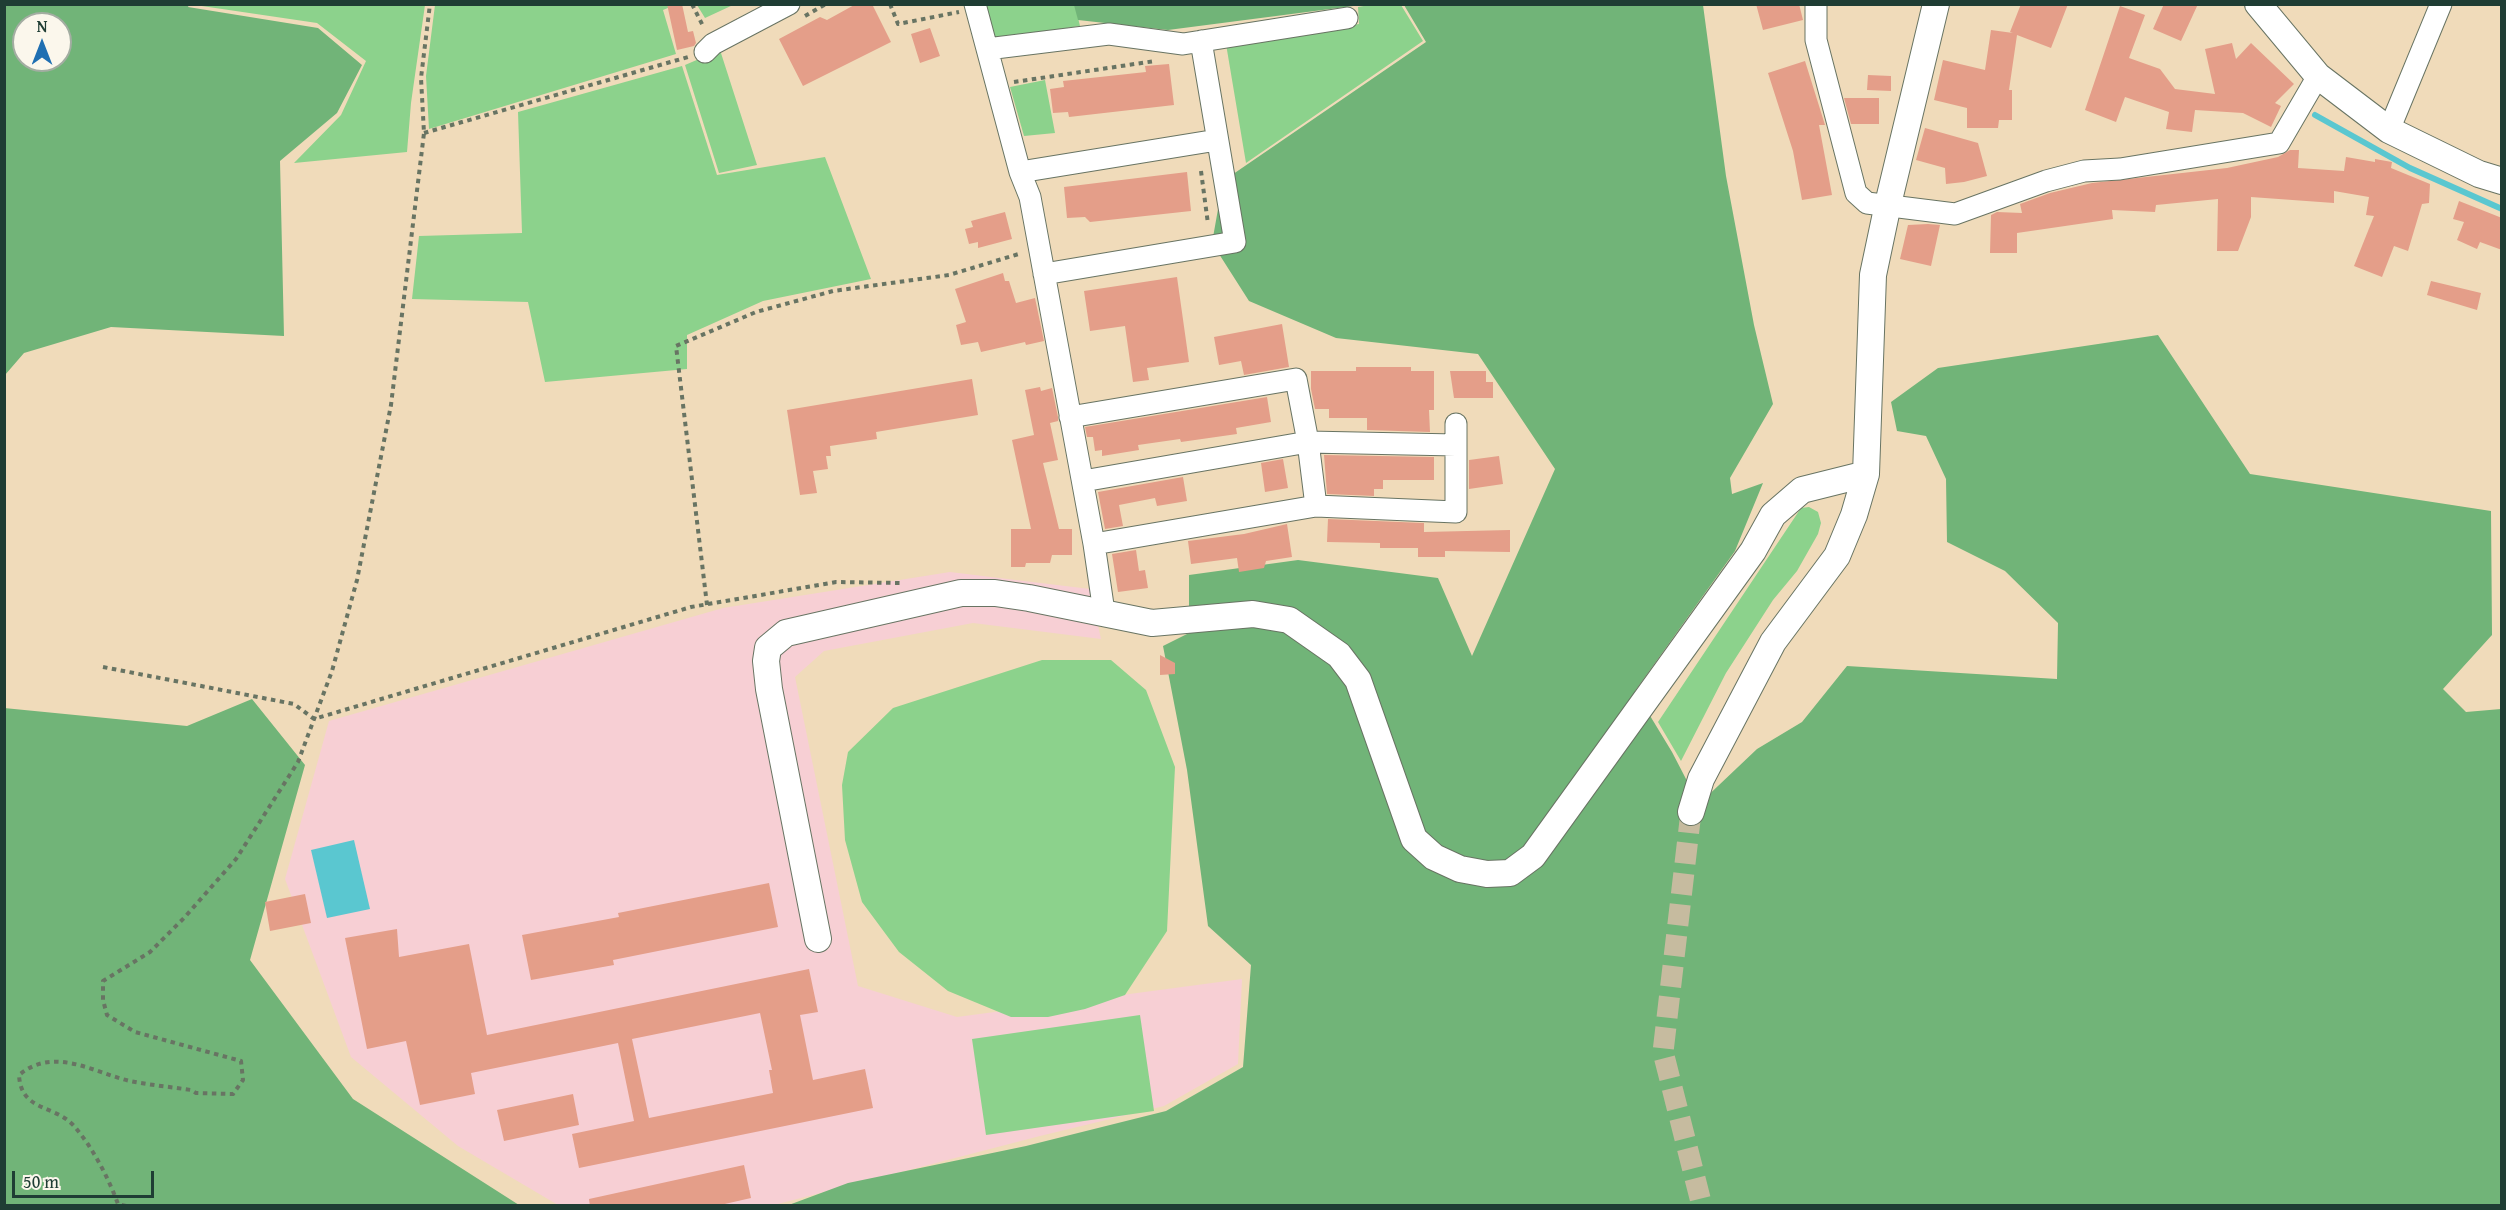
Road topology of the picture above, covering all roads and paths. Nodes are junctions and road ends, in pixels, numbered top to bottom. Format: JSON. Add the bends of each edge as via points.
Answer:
{"nodes":[{"id":1,"x":430,"y":4,"type":"edge"},
{"id":2,"x":692,"y":4,"type":"edge"},
{"id":3,"x":789,"y":4,"type":"edge"},
{"id":4,"x":890,"y":4,"type":"edge"},
{"id":5,"x":1816,"y":4,"type":"edge"},
{"id":6,"x":1936,"y":4,"type":"edge"},
{"id":7,"x":2258,"y":4,"type":"edge"},
{"id":8,"x":2441,"y":4,"type":"edge"},
{"id":9,"x":975,"y":6,"type":"edge"},
{"id":10,"x":1347,"y":18,"type":"dead end"},
{"id":11,"x":1201,"y":41,"type":"junction"},
{"id":12,"x":709,"y":48,"type":"junction"},
{"id":13,"x":987,"y":50,"type":"junction"},
{"id":14,"x":1160,"y":61,"type":"dead end"},
{"id":15,"x":2318,"y":76,"type":"junction"},
{"id":16,"x":997,"y":85,"type":"junction"},
{"id":17,"x":2389,"y":129,"type":"junction"},
{"id":18,"x":424,"y":133,"type":"junction"},
{"id":19,"x":1217,"y":140,"type":"junction"},
{"id":20,"x":1196,"y":144,"type":"junction"},
{"id":21,"x":1020,"y":172,"type":"junction"},
{"id":22,"x":2502,"y":181,"type":"edge"},
{"id":23,"x":1888,"y":204,"type":"junction"},
{"id":24,"x":1208,"y":224,"type":"dead end"},
{"id":25,"x":1040,"y":247,"type":"junction"},
{"id":26,"x":1044,"y":274,"type":"junction"},
{"id":27,"x":1070,"y":417,"type":"junction"},
{"id":28,"x":1308,"y":442,"type":"junction"},
{"id":29,"x":1866,"y":474,"type":"junction"},
{"id":30,"x":1083,"y":481,"type":"junction"},
{"id":31,"x":1316,"y":506,"type":"junction"},
{"id":32,"x":1094,"y":544,"type":"junction"},
{"id":33,"x":906,"y":583,"type":"dead end"},
{"id":34,"x":707,"y":605,"type":"junction"},
{"id":35,"x":1104,"y":612,"type":"junction"},
{"id":36,"x":103,"y":667,"type":"dead end"},
{"id":37,"x":314,"y":719,"type":"junction"},
{"id":38,"x":1690,"y":812,"type":"tunnel mouth"},
{"id":39,"x":818,"y":939,"type":"dead end"},
{"id":40,"x":126,"y":1206,"type":"edge"}],
"edges":[{"from":1,"to":18,"type":"path","via":[[421,78]]},
{"from":2,"to":12,"type":"path"},
{"from":3,"to":12,"type":"street"},
{"from":4,"to":9,"type":"path","via":[[898,24]]},
{"from":5,"to":23,"type":"street","via":[[1816,40],[1856,193],[1867,203]]},
{"from":6,"to":23,"type":"street"},
{"from":7,"to":15,"type":"street"},
{"from":8,"to":17,"type":"street"},
{"from":9,"to":13,"type":"street"},
{"from":10,"to":11,"type":"street"},
{"from":11,"to":13,"type":"street","via":[[1184,44],[1108,34]]},
{"from":11,"to":19,"type":"street"},
{"from":12,"to":18,"type":"path"},
{"from":13,"to":16,"type":"street"},
{"from":14,"to":16,"type":"path"},
{"from":15,"to":17,"type":"street"},
{"from":15,"to":23,"type":"street","via":[[2279,144],[2084,171],[1955,214]]},
{"from":16,"to":21,"type":"street"},
{"from":17,"to":22,"type":"street","via":[[2479,174]]},
{"from":18,"to":37,"type":"path","via":[[391,405],[357,580],[343,637]]},
{"from":19,"to":20,"type":"street"},
{"from":19,"to":26,"type":"street","via":[[1235,242]]},
{"from":20,"to":21,"type":"street"},
{"from":20,"to":24,"type":"path"},
{"from":21,"to":25,"type":"street","via":[[1030,197]]},
{"from":23,"to":29,"type":"street","via":[[1873,275]]},
{"from":25,"to":26,"type":"street"},
{"from":25,"to":34,"type":"path","via":[[949,275],[833,291],[767,309],[676,346]]},
{"from":26,"to":27,"type":"street"},
{"from":27,"to":28,"type":"street","via":[[1296,378]]},
{"from":27,"to":30,"type":"street"},
{"from":28,"to":30,"type":"street"},
{"from":28,"to":31,"type":"street"},
{"from":28,"to":31,"type":"street","via":[[1456,434],[1456,512]]},
{"from":29,"to":35,"type":"street","via":[[1803,490],[1773,515],[1753,551],[1533,856],[1509,873],[1460,869],[1434,857],[1414,839],[1358,680],[1339,655],[1289,620],[1253,615],[1152,623]]},
{"from":29,"to":38,"type":"street","via":[[1837,556],[1773,642],[1701,779]]},
{"from":30,"to":32,"type":"street"},
{"from":31,"to":32,"type":"street"},
{"from":32,"to":35,"type":"street"},
{"from":33,"to":34,"type":"path","via":[[836,582]]},
{"from":34,"to":37,"type":"path"},
{"from":35,"to":39,"type":"street","via":[[995,593],[961,593],[786,633],[768,648],[769,689]]},
{"from":36,"to":37,"type":"path","via":[[294,704]]},
{"from":37,"to":40,"type":"path","via":[[298,762],[236,859],[150,952],[103,981],[107,1015],[135,1032],[241,1061],[243,1080],[233,1094],[196,1093],[130,1081],[82,1065],[46,1061],[19,1075],[20,1088],[30,1102],[72,1124],[90,1147],[118,1204]]}]}
